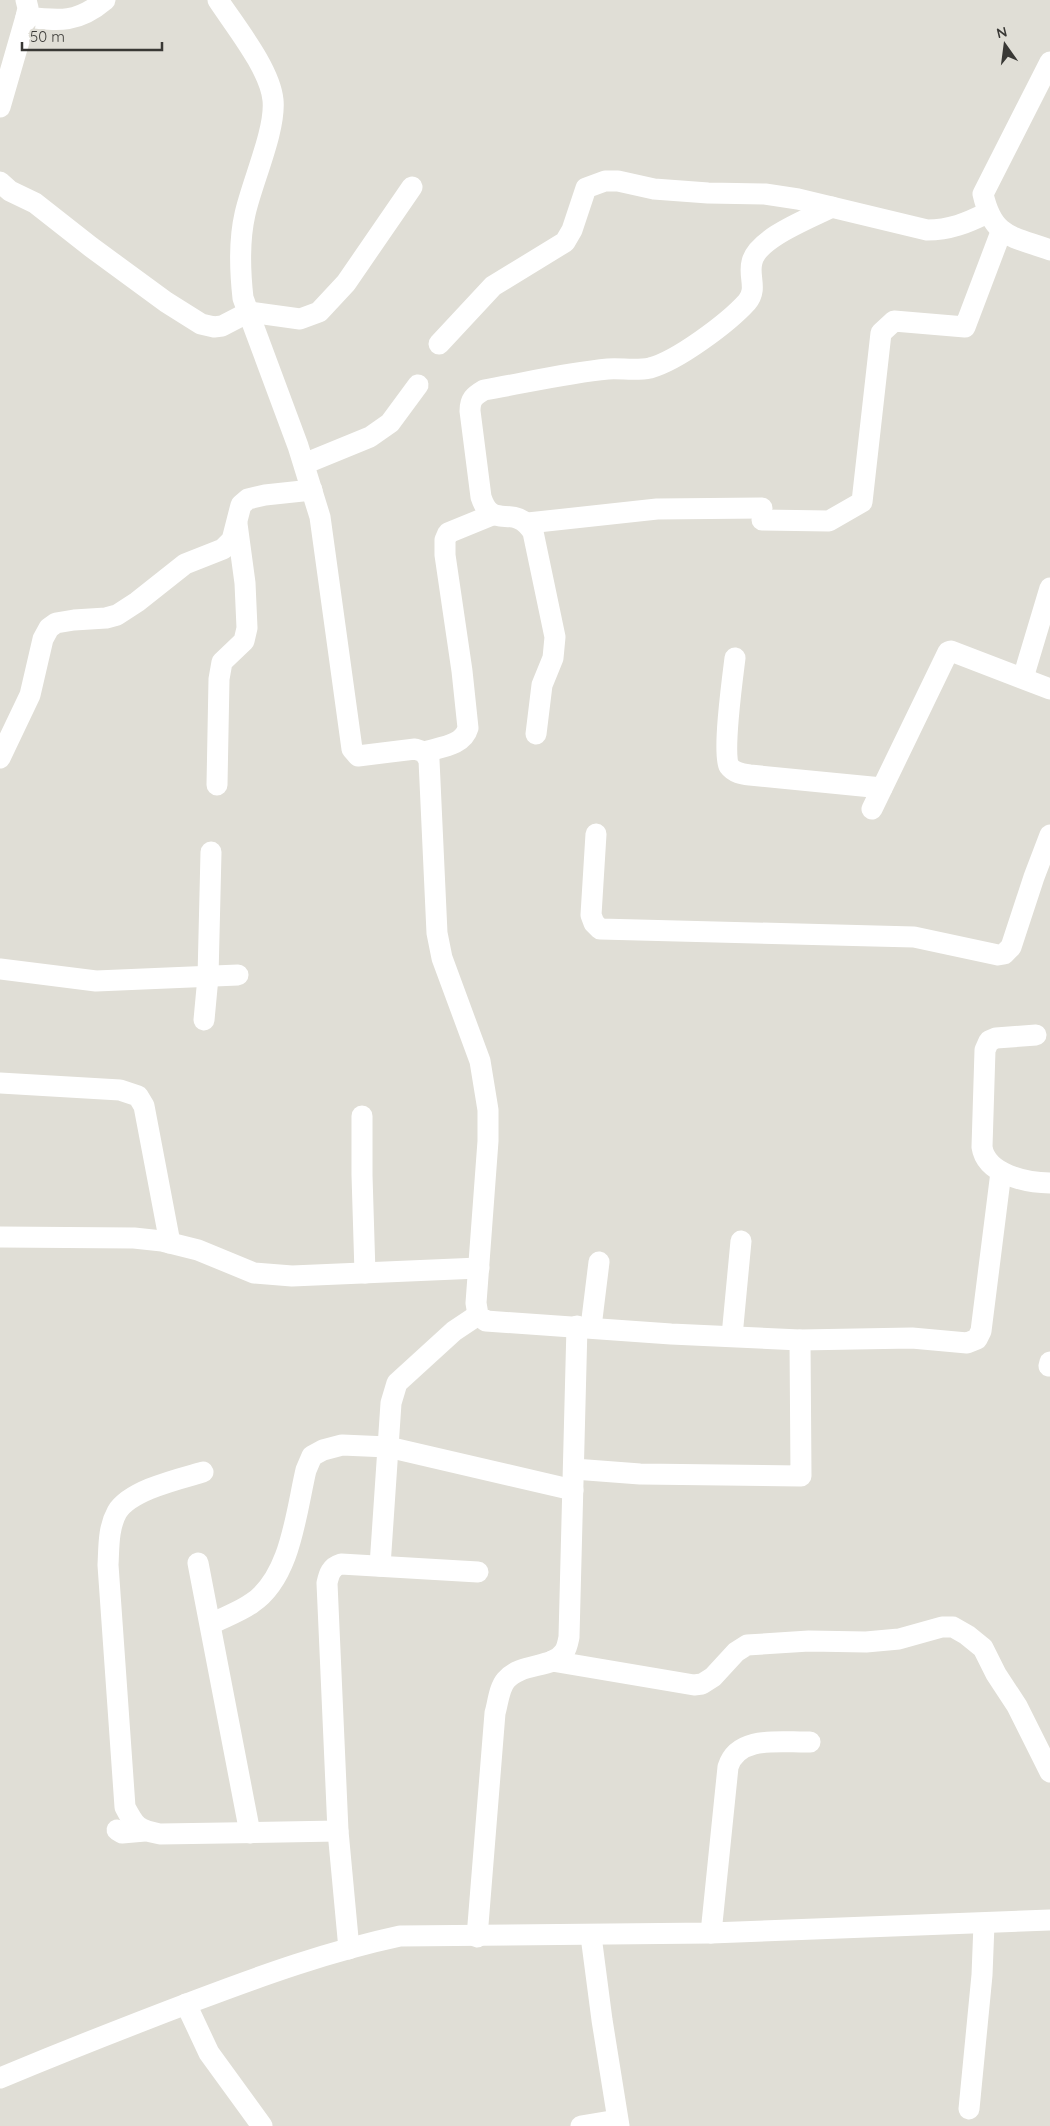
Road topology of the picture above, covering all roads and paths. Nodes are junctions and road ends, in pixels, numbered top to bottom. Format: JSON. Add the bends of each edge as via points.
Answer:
{"nodes":[{"id":1,"x":105,"y":0,"type":"edge"},
{"id":2,"x":218,"y":0,"type":"edge"},
{"id":3,"x":26,"y":9,"type":"edge"},
{"id":4,"x":1050,"y":62,"type":"edge"},
{"id":5,"x":0,"y":107,"type":"edge"},
{"id":6,"x":0,"y":182,"type":"edge"},
{"id":7,"x":412,"y":187,"type":"dead end"},
{"id":8,"x":985,"y":204,"type":"junction"},
{"id":9,"x":832,"y":207,"type":"junction"},
{"id":10,"x":1001,"y":232,"type":"junction"},
{"id":11,"x":1050,"y":250,"type":"edge"},
{"id":12,"x":252,"y":319,"type":"junction"},
{"id":13,"x":439,"y":344,"type":"dead end"},
{"id":14,"x":418,"y":385,"type":"dead end"},
{"id":15,"x":301,"y":455,"type":"junction"},
{"id":16,"x":312,"y":490,"type":"junction"},
{"id":17,"x":492,"y":515,"type":"junction"},
{"id":18,"x":237,"y":520,"type":"junction"},
{"id":19,"x":528,"y":523,"type":"junction"},
{"id":20,"x":1050,"y":588,"type":"edge"},
{"id":21,"x":735,"y":658,"type":"dead end"},
{"id":22,"x":1023,"y":678,"type":"junction"},
{"id":23,"x":1050,"y":689,"type":"edge"},
{"id":24,"x":536,"y":734,"type":"dead end"},
{"id":25,"x":424,"y":752,"type":"junction"},
{"id":26,"x":0,"y":758,"type":"edge"},
{"id":27,"x":217,"y":785,"type":"dead end"},
{"id":28,"x":882,"y":788,"type":"junction"},
{"id":29,"x":872,"y":809,"type":"dead end"},
{"id":30,"x":596,"y":834,"type":"dead end"},
{"id":31,"x":1050,"y":835,"type":"edge"},
{"id":32,"x":211,"y":852,"type":"dead end"},
{"id":33,"x":1042,"y":877,"type":"edge"},
{"id":34,"x":0,"y":969,"type":"edge"},
{"id":35,"x":238,"y":975,"type":"dead end"},
{"id":36,"x":208,"y":977,"type":"junction"},
{"id":37,"x":204,"y":1020,"type":"dead end"},
{"id":38,"x":1036,"y":1034,"type":"dead end"},
{"id":39,"x":0,"y":1083,"type":"edge"},
{"id":40,"x":362,"y":1116,"type":"dead end"},
{"id":41,"x":1001,"y":1172,"type":"junction"},
{"id":42,"x":1050,"y":1183,"type":"edge"},
{"id":43,"x":0,"y":1237,"type":"edge"},
{"id":44,"x":741,"y":1241,"type":"dead end"},
{"id":45,"x":170,"y":1243,"type":"junction"},
{"id":46,"x":599,"y":1262,"type":"dead end"},
{"id":47,"x":479,"y":1268,"type":"junction"},
{"id":48,"x":365,"y":1273,"type":"junction"},
{"id":49,"x":478,"y":1315,"type":"junction"},
{"id":50,"x":584,"y":1327,"type":"junction"},
{"id":51,"x":732,"y":1336,"type":"junction"},
{"id":52,"x":800,"y":1340,"type":"junction"},
{"id":53,"x":388,"y":1447,"type":"junction"},
{"id":54,"x":203,"y":1472,"type":"dead end"},
{"id":55,"x":574,"y":1479,"type":"junction"},
{"id":56,"x":198,"y":1563,"type":"dead end"},
{"id":57,"x":380,"y":1566,"type":"junction"},
{"id":58,"x":478,"y":1572,"type":"dead end"},
{"id":59,"x":211,"y":1624,"type":"junction"},
{"id":60,"x":552,"y":1661,"type":"junction"},
{"id":61,"x":810,"y":1742,"type":"dead end"},
{"id":62,"x":1050,"y":1772,"type":"edge"},
{"id":63,"x":117,"y":1830,"type":"dead end"},
{"id":64,"x":145,"y":1831,"type":"junction"},
{"id":65,"x":338,"y":1832,"type":"junction"},
{"id":66,"x":250,"y":1833,"type":"junction"},
{"id":67,"x":1050,"y":1920,"type":"edge"},
{"id":68,"x":984,"y":1924,"type":"junction"},
{"id":69,"x":711,"y":1933,"type":"junction"},
{"id":70,"x":591,"y":1936,"type":"junction"},
{"id":71,"x":477,"y":1937,"type":"junction"},
{"id":72,"x":349,"y":1949,"type":"junction"},
{"id":73,"x":186,"y":2004,"type":"junction"},
{"id":74,"x":0,"y":2078,"type":"edge"},
{"id":75,"x":969,"y":2109,"type":"dead end"},
{"id":76,"x":618,"y":2123,"type":"edge"},
{"id":77,"x":262,"y":2126,"type":"edge"},
{"id":78,"x":581,"y":2126,"type":"edge"}],
"edges":[{"from":1,"to":3,"type":"street","via":[[71,20]]},
{"from":2,"to":12,"type":"street","via":[[261,67],[273,99],[271,122],[244,215],[242,233],[243,298]]},
{"from":3,"to":5,"type":"street"},
{"from":4,"to":8,"type":"street","via":[[997,168]]},
{"from":6,"to":12,"type":"street","via":[[10,191],[35,203],[166,302],[201,324],[218,327]]},
{"from":7,"to":12,"type":"street","via":[[346,283],[319,312],[300,320]]},
{"from":8,"to":9,"type":"street","via":[[964,224],[942,230],[927,230]]},
{"from":8,"to":10,"type":"street"},
{"from":9,"to":13,"type":"street","via":[[765,194],[654,189],[618,181],[594,184],[586,188],[582,196],[565,242],[493,286]]},
{"from":9,"to":17,"type":"street","via":[[765,243],[751,264],[753,290],[747,301],[702,339],[664,362],[649,368],[608,369],[484,390],[473,397],[470,411],[481,498],[486,511]]},
{"from":10,"to":11,"type":"street"},
{"from":10,"to":19,"type":"street","via":[[965,327],[894,321],[881,332],[862,502],[829,521],[657,509]]},
{"from":12,"to":15,"type":"street"},
{"from":14,"to":15,"type":"street","via":[[390,423],[370,438]]},
{"from":15,"to":16,"type":"street"},
{"from":16,"to":18,"type":"street","via":[[248,499],[241,505]]},
{"from":16,"to":25,"type":"street","via":[[328,563],[352,749],[358,756],[415,749]]},
{"from":17,"to":19,"type":"street","via":[[519,517]]},
{"from":17,"to":25,"type":"street","via":[[448,533],[445,540],[468,728],[465,736],[457,742]]},
{"from":18,"to":26,"type":"street","via":[[232,540],[223,549],[185,564],[117,615],[56,623],[49,628],[43,639],[30,695]]},
{"from":18,"to":27,"type":"street","via":[[247,628],[244,641],[222,662]]},
{"from":19,"to":24,"type":"street","via":[[537,543],[555,637],[553,658],[542,685]]},
{"from":20,"to":22,"type":"street"},
{"from":21,"to":28,"type":"street","via":[[727,743],[730,767],[738,773],[750,775]]},
{"from":22,"to":23,"type":"street"},
{"from":22,"to":28,"type":"street","via":[[948,652]]},
{"from":25,"to":47,"type":"street","via":[[429,760],[437,933],[442,958],[480,1061],[488,1110]]},
{"from":28,"to":29,"type":"street"},
{"from":30,"to":33,"type":"street","via":[[591,915],[600,930],[914,937],[998,955],[1011,947]]},
{"from":31,"to":33,"type":"street"},
{"from":32,"to":36,"type":"street"},
{"from":34,"to":36,"type":"street","via":[[96,981]]},
{"from":35,"to":36,"type":"street"},
{"from":36,"to":37,"type":"street"},
{"from":38,"to":41,"type":"street","via":[[996,1038],[985,1050],[982,1147],[986,1161]]},
{"from":39,"to":45,"type":"street","via":[[120,1090],[138,1096],[144,1106]]},
{"from":40,"to":48,"type":"street"},
{"from":41,"to":42,"type":"street"},
{"from":41,"to":52,"type":"street","via":[[981,1331],[977,1339],[968,1343],[912,1338]]},
{"from":43,"to":45,"type":"street","via":[[134,1238]]},
{"from":44,"to":51,"type":"street"},
{"from":45,"to":48,"type":"street","via":[[198,1250],[254,1273],[292,1276]]},
{"from":46,"to":50,"type":"street"},
{"from":47,"to":48,"type":"street"},
{"from":47,"to":49,"type":"street"},
{"from":49,"to":50,"type":"street","via":[[486,1321]]},
{"from":49,"to":53,"type":"street","via":[[454,1330],[397,1383],[391,1403]]},
{"from":50,"to":51,"type":"street"},
{"from":50,"to":55,"type":"street"},
{"from":51,"to":52,"type":"street"},
{"from":52,"to":55,"type":"street","via":[[801,1476],[640,1474]]},
{"from":53,"to":55,"type":"street"},
{"from":53,"to":57,"type":"street"},
{"from":53,"to":59,"type":"street","via":[[342,1445],[312,1456],[286,1559],[263,1594]]},
{"from":54,"to":64,"type":"street","via":[[159,1484],[129,1500],[118,1511],[111,1526],[108,1565],[125,1807],[134,1824]]},
{"from":55,"to":60,"type":"street","via":[[569,1638],[564,1652]]},
{"from":56,"to":59,"type":"street"},
{"from":57,"to":58,"type":"street"},
{"from":57,"to":65,"type":"street","via":[[337,1566],[329,1573],[327,1583]]},
{"from":59,"to":66,"type":"street"},
{"from":60,"to":62,"type":"street","via":[[694,1685],[713,1677],[747,1645],[874,1641],[954,1627],[983,1648]]},
{"from":60,"to":71,"type":"street","via":[[522,1669],[507,1679],[495,1713]]},
{"from":61,"to":69,"type":"street","via":[[750,1744],[731,1757]]},
{"from":63,"to":64,"type":"street","via":[[122,1833]]},
{"from":64,"to":66,"type":"street","via":[[160,1834]]},
{"from":65,"to":66,"type":"street"},
{"from":65,"to":72,"type":"street"},
{"from":67,"to":68,"type":"street"},
{"from":68,"to":69,"type":"street"},
{"from":68,"to":75,"type":"street"},
{"from":69,"to":70,"type":"street"},
{"from":70,"to":71,"type":"street"},
{"from":70,"to":76,"type":"street"},
{"from":71,"to":72,"type":"street","via":[[400,1936]]},
{"from":72,"to":73,"type":"street","via":[[274,1971]]},
{"from":73,"to":74,"type":"street"},
{"from":73,"to":77,"type":"street","via":[[209,2053]]},
{"from":76,"to":78,"type":"street"}]}
